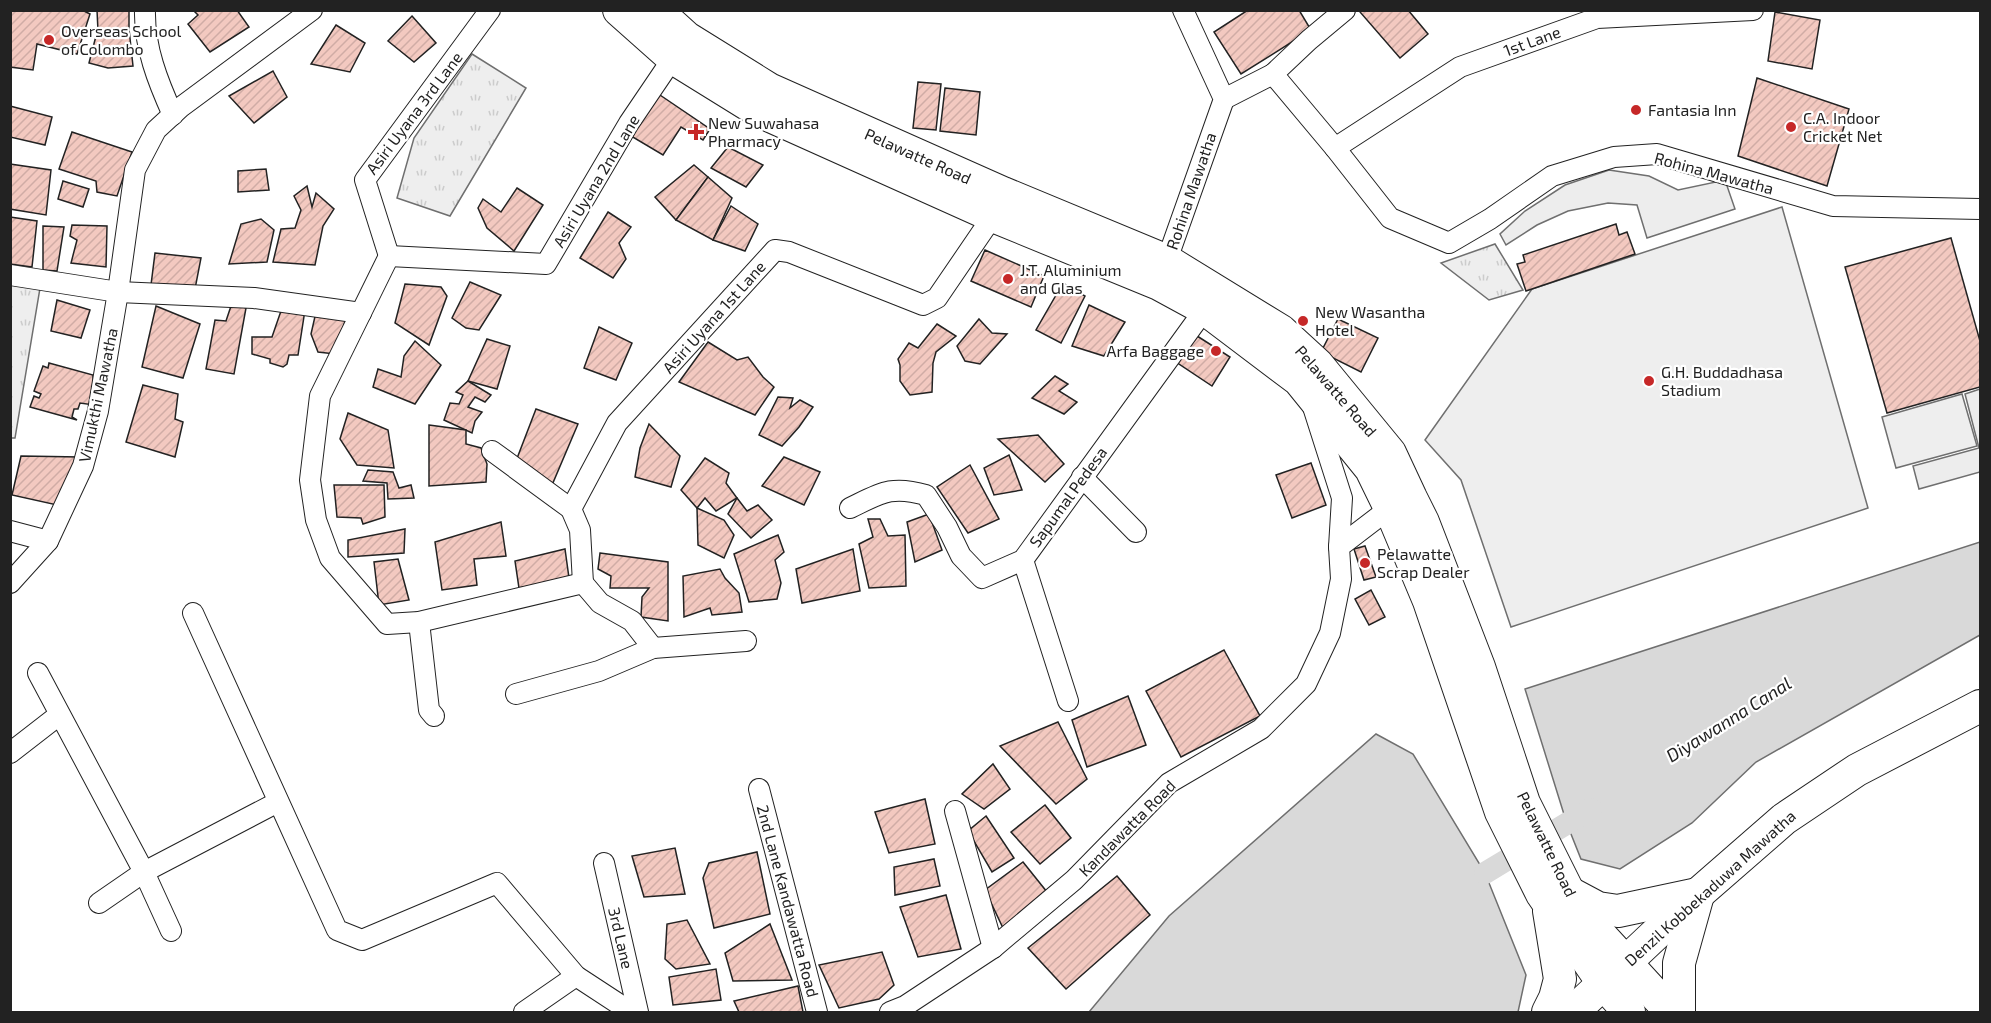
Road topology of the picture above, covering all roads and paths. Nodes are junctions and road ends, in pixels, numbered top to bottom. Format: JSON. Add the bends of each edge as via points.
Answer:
{"nodes":[{"id":1,"x":145,"y":10,"type":"edge"},
{"id":2,"x":312,"y":10,"type":"edge"},
{"id":3,"x":489,"y":10,"type":"edge"},
{"id":4,"x":619,"y":10,"type":"edge"},
{"id":5,"x":656,"y":10,"type":"edge"},
{"id":6,"x":1184,"y":10,"type":"edge"},
{"id":7,"x":1345,"y":10,"type":"edge"},
{"id":8,"x":1753,"y":10,"type":"edge"},
{"id":9,"x":1597,"y":14,"type":"edge"},
{"id":10,"x":673,"y":58,"type":"junction"},
{"id":11,"x":1273,"y":74,"type":"junction"},
{"id":12,"x":1224,"y":99,"type":"junction"},
{"id":13,"x":173,"y":115,"type":"junction"},
{"id":14,"x":1335,"y":148,"type":"junction"},
{"id":15,"x":998,"y":205,"type":"junction"},
{"id":16,"x":1980,"y":209,"type":"edge"},
{"id":17,"x":390,"y":256,"type":"junction"},
{"id":18,"x":1163,"y":272,"type":"junction"},
{"id":19,"x":10,"y":275,"type":"edge"},
{"id":20,"x":118,"y":292,"type":"junction"},
{"id":21,"x":1205,"y":309,"type":"junction"},
{"id":22,"x":361,"y":313,"type":"junction"},
{"id":23,"x":1308,"y":390,"type":"junction"},
{"id":24,"x":492,"y":451,"type":"dead end"},
{"id":25,"x":1082,"y":477,"type":"junction"},
{"id":26,"x":1401,"y":503,"type":"junction"},
{"id":27,"x":850,"y":508,"type":"dead end"},
{"id":28,"x":572,"y":510,"type":"junction"},
{"id":29,"x":10,"y":531,"type":"edge"},
{"id":30,"x":1136,"y":532,"type":"dead end"},
{"id":31,"x":48,"y":541,"type":"junction"},
{"id":32,"x":1339,"y":547,"type":"junction"},
{"id":33,"x":1023,"y":560,"type":"junction"},
{"id":34,"x":582,"y":583,"type":"junction"},
{"id":35,"x":10,"y":584,"type":"edge"},
{"id":36,"x":193,"y":613,"type":"dead end"},
{"id":37,"x":419,"y":622,"type":"junction"},
{"id":38,"x":746,"y":641,"type":"dead end"},
{"id":39,"x":653,"y":648,"type":"junction"},
{"id":40,"x":38,"y":673,"type":"dead end"},
{"id":41,"x":516,"y":694,"type":"dead end"},
{"id":42,"x":1068,"y":701,"type":"dead end"},
{"id":43,"x":1980,"y":706,"type":"edge"},
{"id":44,"x":59,"y":714,"type":"junction"},
{"id":45,"x":434,"y":716,"type":"dead end"},
{"id":46,"x":10,"y":753,"type":"edge"},
{"id":47,"x":759,"y":789,"type":"dead end"},
{"id":48,"x":279,"y":802,"type":"junction"},
{"id":49,"x":955,"y":811,"type":"dead end"},
{"id":50,"x":604,"y":863,"type":"dead end"},
{"id":51,"x":144,"y":872,"type":"junction"},
{"id":52,"x":1555,"y":893,"type":"junction"},
{"id":53,"x":1698,"y":894,"type":"junction"},
{"id":54,"x":99,"y":903,"type":"dead end"},
{"id":55,"x":171,"y":931,"type":"dead end"},
{"id":56,"x":993,"y":948,"type":"junction"},
{"id":57,"x":1614,"y":973,"type":"junction"},
{"id":58,"x":576,"y":976,"type":"junction"},
{"id":59,"x":524,"y":1012,"type":"edge"},
{"id":60,"x":632,"y":1012,"type":"edge"},
{"id":61,"x":638,"y":1012,"type":"edge"},
{"id":62,"x":817,"y":1012,"type":"edge"},
{"id":63,"x":890,"y":1012,"type":"edge"},
{"id":64,"x":1548,"y":1012,"type":"edge"},
{"id":65,"x":1573,"y":1012,"type":"edge"},
{"id":66,"x":1629,"y":1012,"type":"edge"},
{"id":67,"x":1671,"y":1012,"type":"edge"},
{"id":68,"x":1679,"y":1012,"type":"edge"}],
"edges":[{"from":1,"to":13,"type":"street","via":[[158,84]]},
{"from":2,"to":13,"type":"street","name":"Vimukthi Mawatha"},
{"from":3,"to":17,"type":"street","name":"Asiri Uyana 3rd Lane","via":[[365,180]]},
{"from":4,"to":10,"type":"main road","name":"Pelawatte Road"},
{"from":5,"to":15,"type":"main road","name":"Pelawatte Road","via":[[687,38],[768,88]]},
{"from":6,"to":12,"type":"street"},
{"from":7,"to":11,"type":"street"},
{"from":8,"to":9,"type":"street","name":"1st Lane"},
{"from":9,"to":14,"type":"street","name":"1st Lane","via":[[1460,67]]},
{"from":10,"to":15,"type":"main road","name":"Pelawatte Road","via":[[757,110]]},
{"from":10,"to":17,"type":"street","name":"Asiri Uyana 2nd Lane","via":[[629,123],[546,264]]},
{"from":11,"to":12,"type":"street"},
{"from":11,"to":14,"type":"street","name":"Rohina Mawatha"},
{"from":12,"to":18,"type":"street","name":"Rohina Mawatha"},
{"from":13,"to":20,"type":"street","name":"Vimukthi Mawatha","via":[[156,130],[135,170]]},
{"from":14,"to":16,"type":"street","name":"Rohina Mawatha","via":[[1390,218],[1449,243],[1552,176],[1614,157],[1657,154],[1833,206]]},
{"from":15,"to":18,"type":"main road","name":"Pelawatte Road"},
{"from":15,"to":28,"type":"street","name":"Asiri Uyana 1st Lane","via":[[937,298],[923,305],[789,252],[775,250],[617,423]]},
{"from":17,"to":22,"type":"street"},
{"from":18,"to":21,"type":"main road","name":"Pelawatte Road"},
{"from":18,"to":26,"type":"main road","name":"Pelawatte Road","via":[[1281,331],[1317,363],[1390,453]]},
{"from":19,"to":20,"type":"street"},
{"from":20,"to":22,"type":"street","via":[[254,298]]},
{"from":20,"to":31,"type":"street","name":"Vimukthi Mawatha","via":[[98,411],[83,466]]},
{"from":21,"to":23,"type":"main road","name":"Pelawatte Road"},
{"from":21,"to":25,"type":"street","name":"Sapumal Pedesa"},
{"from":22,"to":37,"type":"street","via":[[320,396],[310,480],[316,520],[330,558],[387,624]]},
{"from":23,"to":26,"type":"main road","name":"Pelawatte Road"},
{"from":23,"to":32,"type":"street","name":"Kandawatta Road","via":[[1342,498]]},
{"from":24,"to":28,"type":"street"},
{"from":25,"to":30,"type":"street"},
{"from":25,"to":33,"type":"street","name":"Sapumal Pedesa"},
{"from":26,"to":32,"type":"street"},
{"from":26,"to":52,"type":"main road","name":"Pelawatte Road","via":[[1429,601],[1512,807]]},
{"from":27,"to":33,"type":"street","name":"Sapumal Pedesa","via":[[881,493],[906,489],[926,495],[961,556],[982,578]]},
{"from":28,"to":34,"type":"street","via":[[580,530]]},
{"from":29,"to":31,"type":"street"},
{"from":31,"to":35,"type":"street","name":"Vimukthi Mawatha"},
{"from":32,"to":56,"type":"street","name":"Kandawatta Road","via":[[1341,579],[1330,633],[1306,684],[1261,729],[1169,783],[1074,880]]},
{"from":33,"to":42,"type":"street"},
{"from":34,"to":37,"type":"street"},
{"from":34,"to":39,"type":"street","via":[[600,603],[632,621]]},
{"from":36,"to":48,"type":"street"},
{"from":37,"to":45,"type":"street","via":[[429,710]]},
{"from":38,"to":39,"type":"street"},
{"from":39,"to":41,"type":"street","via":[[599,671]]},
{"from":40,"to":44,"type":"street"},
{"from":43,"to":53,"type":"main road","name":"Denzil Kobbekaduwa Mawatha","via":[[1857,770],[1784,819]]},
{"from":44,"to":46,"type":"street"},
{"from":44,"to":51,"type":"street"},
{"from":47,"to":62,"type":"street","name":"2nd Lane Kandawatta Road"},
{"from":48,"to":51,"type":"street"},
{"from":48,"to":58,"type":"street","via":[[337,930],[362,940],[497,883]]},
{"from":49,"to":56,"type":"street"},
{"from":50,"to":61,"type":"street","name":"3rd Lane"},
{"from":51,"to":54,"type":"street"},
{"from":51,"to":55,"type":"street"},
{"from":52,"to":53,"type":"main road","via":[[1618,911]]},
{"from":52,"to":57,"type":"main road","name":"Pelawatte Road"},
{"from":52,"to":64,"type":"main road","via":[[1560,979]]},
{"from":53,"to":57,"type":"main road","name":"Denzil Kobbekaduwa Mawatha"},
{"from":53,"to":68,"type":"main road","via":[[1679,963]]},
{"from":56,"to":63,"type":"street","name":"Kandawatta Road"},
{"from":57,"to":65,"type":"main road","name":"Denzil Kobbekaduwa Mawatha"},
{"from":57,"to":66,"type":"main road","name":"Pelawatte Road"},
{"from":57,"to":67,"type":"main road","name":"Pelawatte Road"},
{"from":58,"to":59,"type":"street"},
{"from":58,"to":60,"type":"street"}]}
